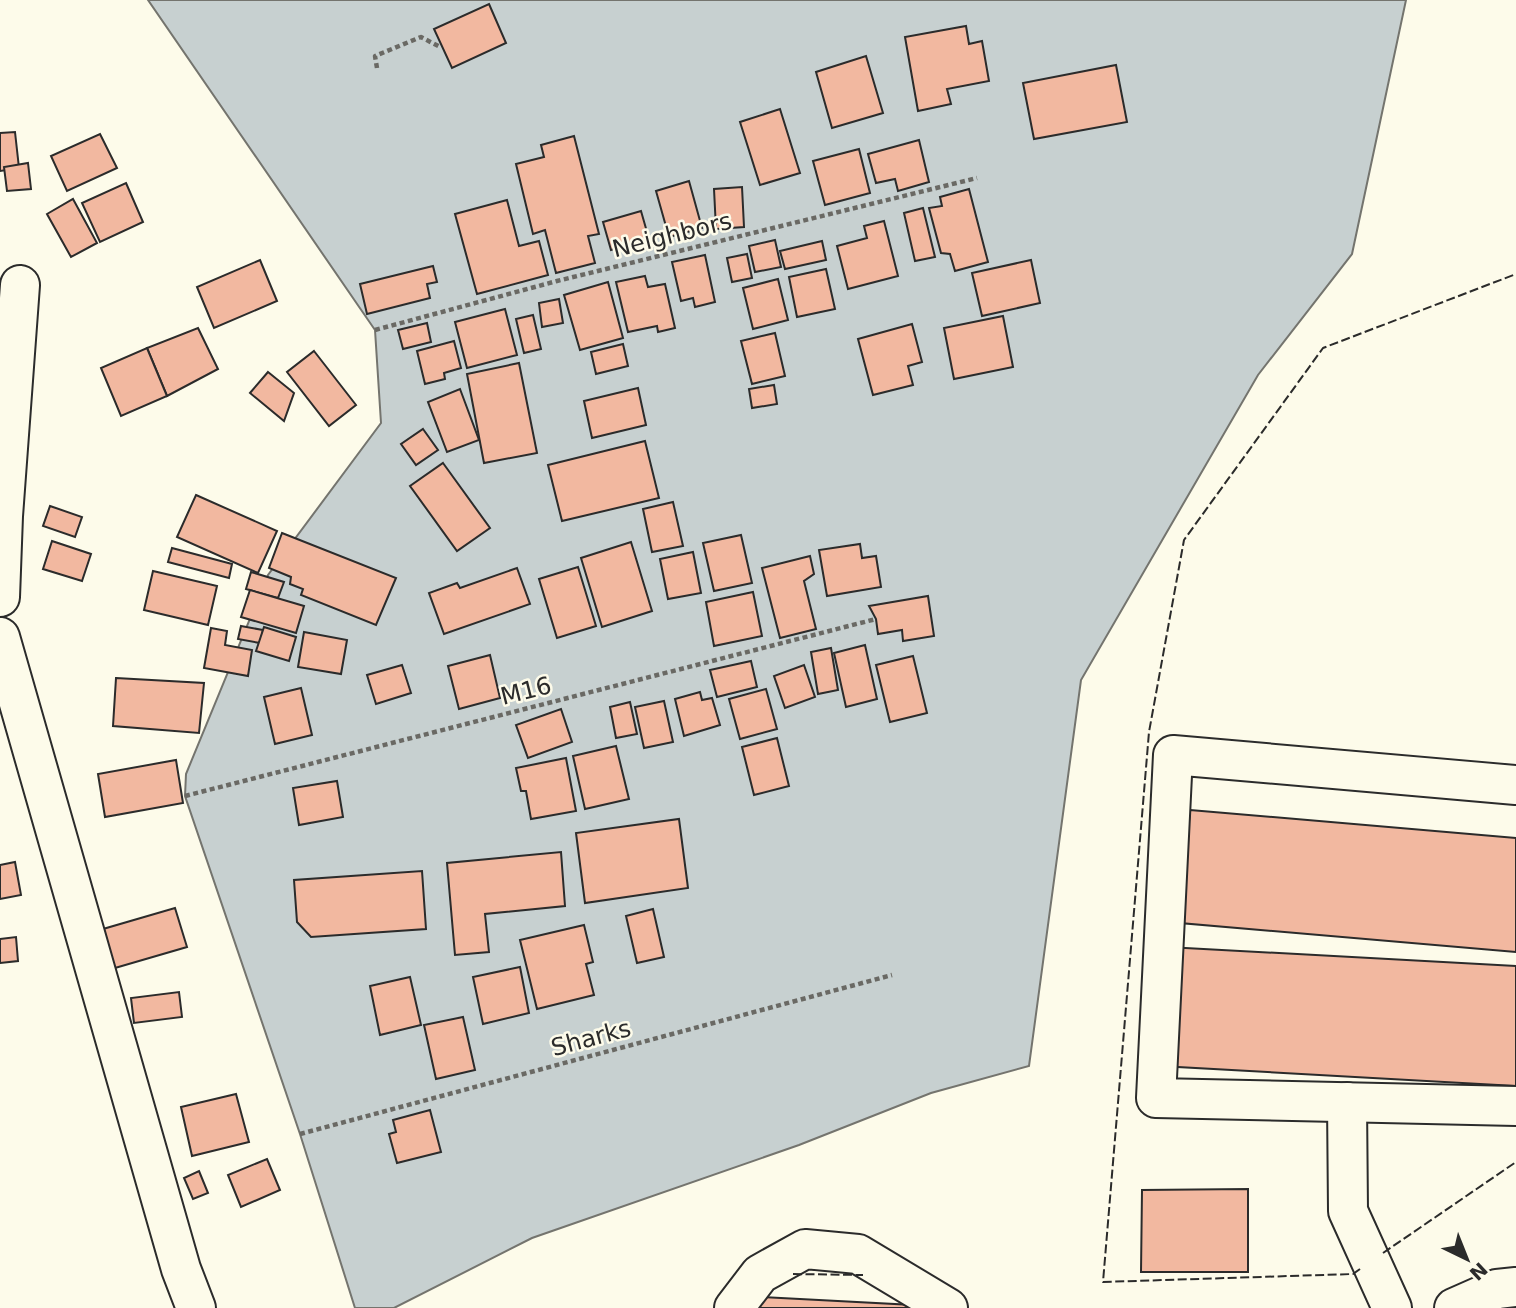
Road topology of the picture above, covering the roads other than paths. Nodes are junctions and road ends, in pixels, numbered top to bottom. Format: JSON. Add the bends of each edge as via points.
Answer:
{"nodes":[{"id":1,"x":20,"y":285,"type":"dead end"},
{"id":2,"x":0,"y":597,"type":"edge"},
{"id":3,"x":0,"y":637,"type":"edge"},
{"id":4,"x":1516,"y":785,"type":"edge"},
{"id":5,"x":1347,"y":1102,"type":"junction"},
{"id":6,"x":1516,"y":1106,"type":"edge"},
{"id":7,"x":1510,"y":1284,"type":"edge"},
{"id":8,"x":196,"y":1308,"type":"edge"},
{"id":9,"x":734,"y":1308,"type":"edge"},
{"id":10,"x":947,"y":1308,"type":"edge"},
{"id":11,"x":1392,"y":1308,"type":"edge"},
{"id":12,"x":1454,"y":1308,"type":"edge"}],
"edges":[{"from":1,"to":2,"type":"main road"},
{"from":3,"to":8,"type":"main road"},
{"from":4,"to":5,"type":"main road","via":[[1174,755],[1156,1098]]},
{"from":5,"to":6,"type":"main road"},
{"from":5,"to":11,"type":"main road","via":[[1348,1211]]},
{"from":7,"to":12,"type":"main road"},
{"from":9,"to":10,"type":"main road","via":[[760,1274],[805,1249],[858,1254]]}]}
